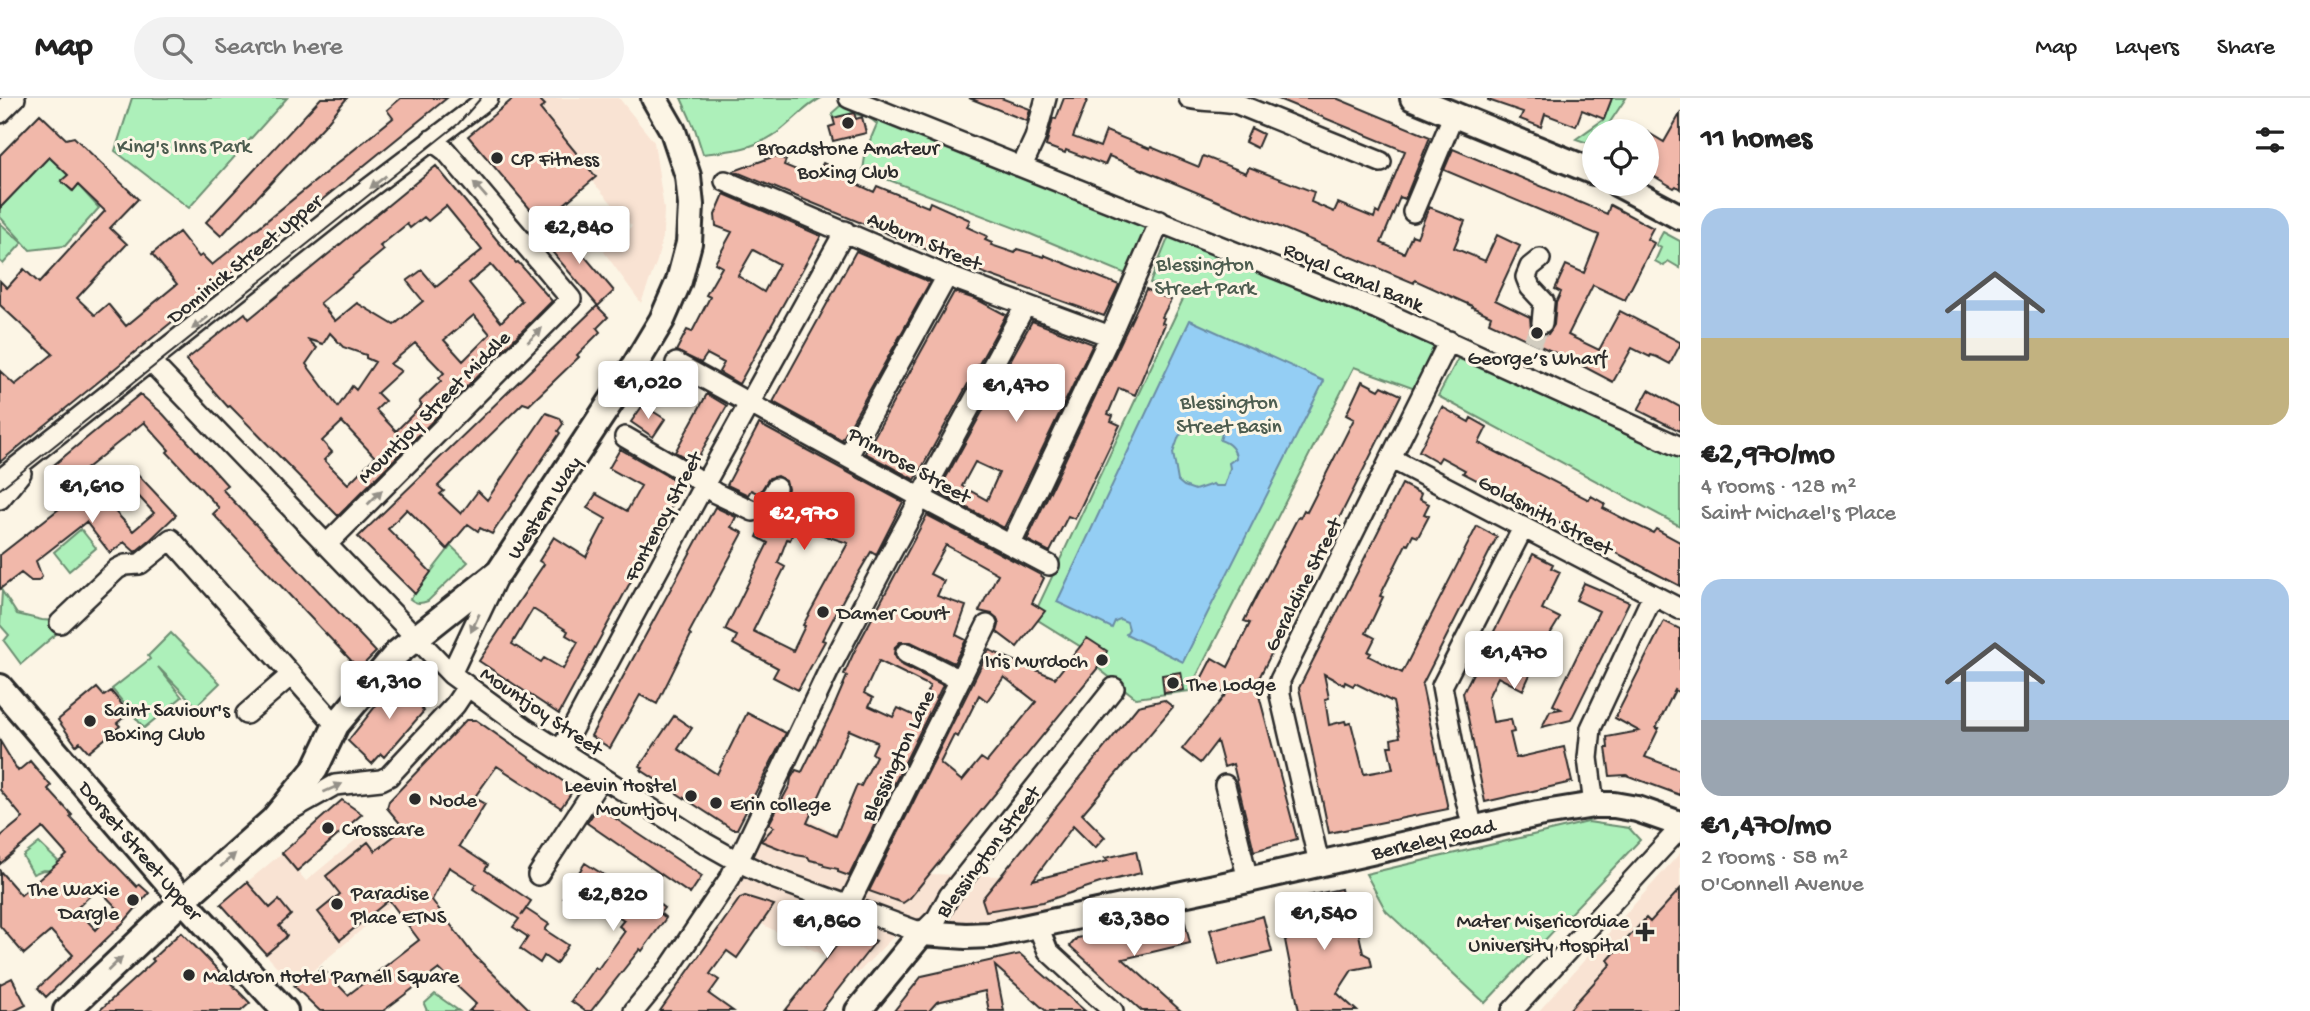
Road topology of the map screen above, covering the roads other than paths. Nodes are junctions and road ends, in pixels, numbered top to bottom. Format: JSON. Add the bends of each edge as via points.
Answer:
{"nodes":[{"id":1,"x":15,"y":98,"type":"edge"},
{"id":2,"x":488,"y":98,"type":"edge"},
{"id":3,"x":654,"y":98,"type":"edge"},
{"id":4,"x":849,"y":98,"type":"edge"},
{"id":5,"x":1046,"y":98,"type":"edge"},
{"id":6,"x":1189,"y":98,"type":"edge"},
{"id":7,"x":1413,"y":98,"type":"edge"},
{"id":8,"x":1236,"y":100,"type":"edge"},
{"id":9,"x":0,"y":114,"type":"edge"},
{"id":10,"x":1454,"y":114,"type":"junction"},
{"id":11,"x":432,"y":140,"type":"junction"},
{"id":12,"x":1381,"y":162,"type":"dead end"},
{"id":13,"x":1022,"y":166,"type":"junction"},
{"id":14,"x":1582,"y":167,"type":"edge"},
{"id":15,"x":725,"y":181,"type":"dead end"},
{"id":16,"x":1641,"y":196,"type":"edge"},
{"id":17,"x":1413,"y":212,"type":"dead end"},
{"id":18,"x":1680,"y":217,"type":"edge"},
{"id":19,"x":1160,"y":221,"type":"junction"},
{"id":20,"x":845,"y":231,"type":"junction"},
{"id":21,"x":1540,"y":258,"type":"dead end"},
{"id":22,"x":947,"y":276,"type":"junction"},
{"id":23,"x":1025,"y":306,"type":"junction"},
{"id":24,"x":1542,"y":323,"type":"tunnel mouth"},
{"id":25,"x":1110,"y":336,"type":"junction"},
{"id":26,"x":1449,"y":341,"type":"junction"},
{"id":27,"x":151,"y":362,"type":"junction"},
{"id":28,"x":676,"y":363,"type":"dead end"},
{"id":29,"x":749,"y":404,"type":"junction"},
{"id":30,"x":625,"y":437,"type":"dead end"},
{"id":31,"x":1680,"y":447,"type":"edge"},
{"id":32,"x":848,"y":456,"type":"junction"},
{"id":33,"x":31,"y":457,"type":"junction"},
{"id":34,"x":1392,"y":459,"type":"junction"},
{"id":35,"x":0,"y":480,"type":"edge"},
{"id":36,"x":704,"y":484,"type":"junction"},
{"id":37,"x":776,"y":488,"type":"dead end"},
{"id":38,"x":920,"y":497,"type":"junction"},
{"id":39,"x":0,"y":499,"type":"edge"},
{"id":40,"x":1523,"y":528,"type":"junction"},
{"id":41,"x":1012,"y":544,"type":"junction"},
{"id":42,"x":326,"y":545,"type":"junction"},
{"id":43,"x":1049,"y":565,"type":"dead end"},
{"id":44,"x":499,"y":572,"type":"junction"},
{"id":45,"x":1653,"y":595,"type":"junction"},
{"id":46,"x":1680,"y":609,"type":"edge"},
{"id":47,"x":60,"y":623,"type":"dead end"},
{"id":48,"x":987,"y":625,"type":"dead end"},
{"id":49,"x":416,"y":637,"type":"junction"},
{"id":50,"x":906,"y":653,"type":"dead end"},
{"id":51,"x":451,"y":674,"type":"junction"},
{"id":52,"x":291,"y":675,"type":"junction"},
{"id":53,"x":960,"y":680,"type":"junction"},
{"id":54,"x":0,"y":687,"type":"edge"},
{"id":55,"x":467,"y":687,"type":"junction"},
{"id":56,"x":1114,"y":688,"type":"dead end"},
{"id":57,"x":246,"y":714,"type":"dead end"},
{"id":58,"x":335,"y":725,"type":"junction"},
{"id":59,"x":561,"y":750,"type":"junction"},
{"id":60,"x":602,"y":777,"type":"junction"},
{"id":61,"x":1225,"y":785,"type":"dead end"},
{"id":62,"x":1594,"y":805,"type":"junction"},
{"id":63,"x":273,"y":820,"type":"junction"},
{"id":64,"x":1680,"y":823,"type":"edge"},
{"id":65,"x":1473,"y":829,"type":"junction"},
{"id":66,"x":739,"y":862,"type":"junction"},
{"id":67,"x":1319,"y":863,"type":"junction"},
{"id":68,"x":538,"y":875,"type":"dead end"},
{"id":69,"x":1248,"y":880,"type":"junction"},
{"id":70,"x":183,"y":900,"type":"junction"},
{"id":71,"x":848,"y":906,"type":"junction"},
{"id":72,"x":1037,"y":924,"type":"junction"},
{"id":73,"x":922,"y":933,"type":"junction"},
{"id":74,"x":66,"y":1011,"type":"edge"},
{"id":75,"x":285,"y":1011,"type":"edge"},
{"id":76,"x":634,"y":1011,"type":"edge"},
{"id":77,"x":858,"y":1011,"type":"edge"},
{"id":78,"x":1113,"y":1011,"type":"edge"},
{"id":79,"x":1512,"y":1011,"type":"edge"}],
"edges":[{"from":1,"to":9,"type":"street"},
{"from":2,"to":11,"type":"street","name":"Dominick Street Upper"},
{"from":3,"to":44,"type":"main road","name":"Western Way","via":[[673,131],[688,176],[689,243],[679,281],[635,365]]},
{"from":4,"to":13,"type":"street","name":"Royal Canal Bank"},
{"from":5,"to":13,"type":"street"},
{"from":6,"to":8,"type":"street"},
{"from":7,"to":10,"type":"main road"},
{"from":8,"to":12,"type":"street"},
{"from":10,"to":14,"type":"main road"},
{"from":10,"to":17,"type":"street"},
{"from":11,"to":27,"type":"street","name":"Dominick Street Upper","one_way":true},
{"from":42,"to":11,"type":"street","name":"Mountjoy Street Middle","one_way":true,"via":[[571,299]]},
{"from":13,"to":19,"type":"street","name":"Royal Canal Bank"},
{"from":15,"to":20,"type":"street","name":"Auburn Street"},
{"from":16,"to":18,"type":"main road"},
{"from":19,"to":25,"type":"street"},
{"from":19,"to":26,"type":"street","name":"Royal Canal Bank"},
{"from":20,"to":22,"type":"street","name":"Auburn Street"},
{"from":20,"to":29,"type":"street","name":"Fontenoy Street"},
{"from":21,"to":24,"type":"street","via":[[1526,277],[1544,302]]},
{"from":22,"to":23,"type":"street","name":"Auburn Street"},
{"from":22,"to":32,"type":"street"},
{"from":23,"to":25,"type":"street","name":"Auburn Street"},
{"from":23,"to":38,"type":"street"},
{"from":25,"to":41,"type":"street"},
{"from":26,"to":31,"type":"street","name":"Royal Canal Bank"},
{"from":26,"to":34,"type":"street","name":"Geraldine Street"},
{"from":27,"to":33,"type":"street","name":"Dominick Street Upper"},
{"from":27,"to":42,"type":"street","name":"Mountjoy Street"},
{"from":28,"to":29,"type":"street","name":"Primrose Street"},
{"from":29,"to":32,"type":"street","name":"Primrose Street"},
{"from":29,"to":36,"type":"street","name":"Fontenoy Street"},
{"from":30,"to":36,"type":"street"},
{"from":32,"to":38,"type":"street","name":"Primrose Street"},
{"from":33,"to":35,"type":"street","name":"Dominick Street Upper"},
{"from":33,"to":39,"type":"street","name":"Dominick Street Upper"},
{"from":34,"to":40,"type":"street","name":"Goldsmith Street"},
{"from":34,"to":67,"type":"street","name":"Geraldine Street","via":[[1280,680]]},
{"from":36,"to":37,"type":"street","via":[[753,511],[764,509]]},
{"from":36,"to":59,"type":"street","name":"Fontenoy Street"},
{"from":38,"to":41,"type":"street","name":"Primrose Street"},
{"from":38,"to":66,"type":"street","via":[[830,670]]},
{"from":40,"to":45,"type":"street","name":"Goldsmith Street"},
{"from":40,"to":65,"type":"street","via":[[1442,685]]},
{"from":41,"to":43,"type":"street","name":"Primrose Street"},
{"from":42,"to":49,"type":"street","name":"Mountjoy Street"},
{"from":44,"to":49,"type":"main road","name":"Western Way"},
{"from":44,"to":51,"type":"street","name":"Western Way","one_way":true},
{"from":45,"to":46,"type":"street","name":"Goldsmith Street"},
{"from":45,"to":62,"type":"street","via":[[1591,728],[1588,758]]},
{"from":47,"to":52,"type":"street","via":[[117,569],[140,564],[172,539]]},
{"from":48,"to":53,"type":"street","name":"Blessington Lane"},
{"from":49,"to":51,"type":"street","name":"Mountjoy Street"},
{"from":49,"to":58,"type":"main road","name":"Western Way"},
{"from":50,"to":53,"type":"street"},
{"from":51,"to":55,"type":"street","name":"Mountjoy Street"},
{"from":52,"to":57,"type":"street"},
{"from":52,"to":58,"type":"street"},
{"from":53,"to":71,"type":"street","name":"Blessington Lane"},
{"from":54,"to":70,"type":"main road","name":"Dorset Street Upper"},
{"from":55,"to":59,"type":"street","name":"Mountjoy Street"},
{"from":63,"to":55,"type":"street","one_way":true,"via":[[335,785],[389,776]]},
{"from":56,"to":73,"type":"street","name":"Blessington Street"},
{"from":58,"to":63,"type":"main road","name":"Western Way","via":[[315,769]]},
{"from":59,"to":60,"type":"street","name":"Mountjoy Street"},
{"from":60,"to":66,"type":"street","name":"Mountjoy Street"},
{"from":60,"to":68,"type":"street"},
{"from":61,"to":69,"type":"street"},
{"from":62,"to":64,"type":"main road","name":"Berkeley Road","via":[[1637,809]]},
{"from":62,"to":65,"type":"main road","name":"Berkeley Road"},
{"from":70,"to":63,"type":"main road","name":"Western Way","one_way":true},
{"from":64,"to":79,"type":"street"},
{"from":65,"to":67,"type":"main road","name":"Berkeley Road"},
{"from":66,"to":71,"type":"street","name":"Mountjoy Street"},
{"from":66,"to":76,"type":"street","via":[[670,967]]},
{"from":67,"to":69,"type":"main road","name":"Berkeley Road"},
{"from":69,"to":72,"type":"main road","name":"Berkeley Road"},
{"from":74,"to":70,"type":"main road","name":"Western Way","one_way":true},
{"from":70,"to":75,"type":"main road","name":"Dorset Street Upper"},
{"from":71,"to":73,"type":"street","name":"Mountjoy Street"},
{"from":72,"to":73,"type":"main road","name":"Berkeley Road","via":[[979,936]]},
{"from":72,"to":78,"type":"street","via":[[1048,951]]},
{"from":73,"to":77,"type":"main road","name":"Blessington Street"}]}
